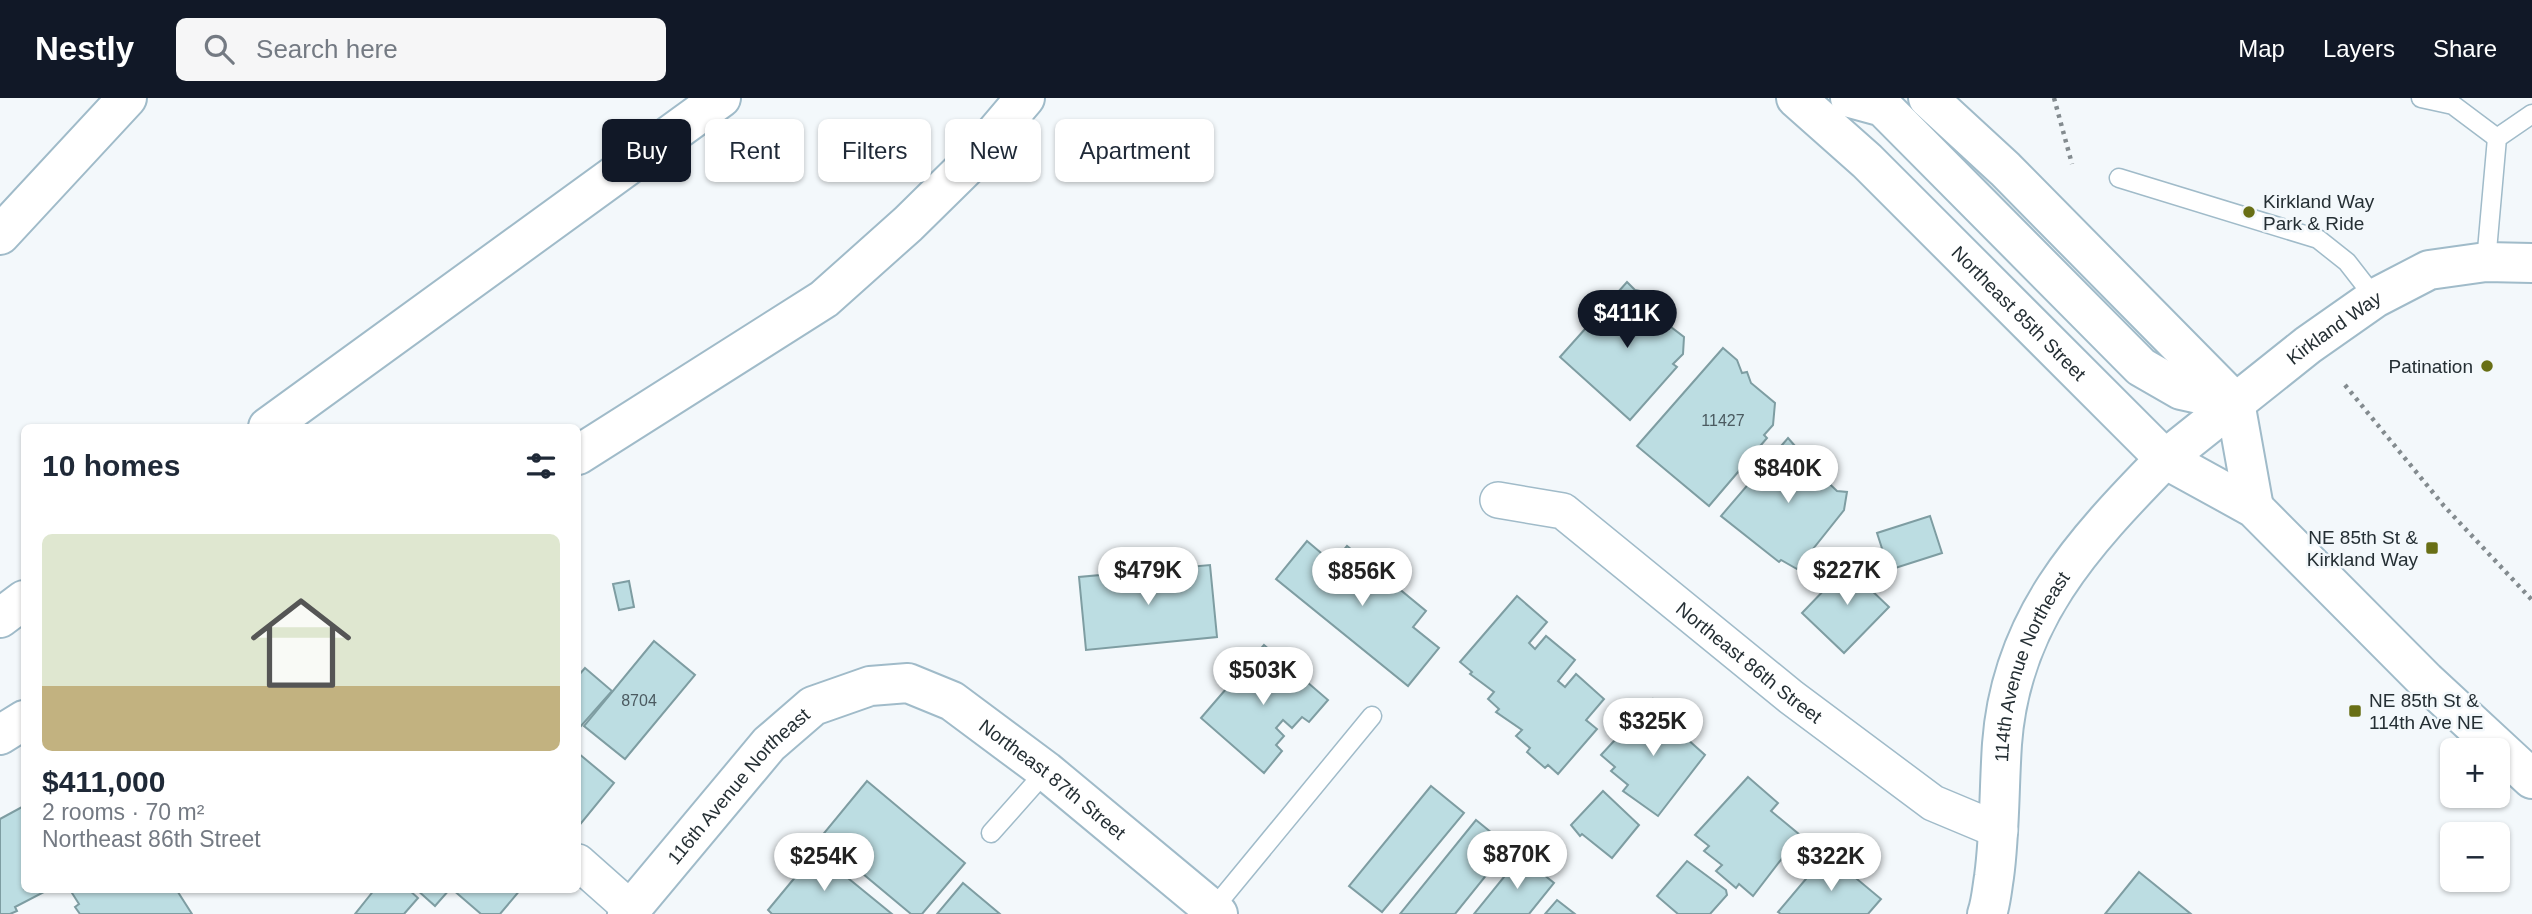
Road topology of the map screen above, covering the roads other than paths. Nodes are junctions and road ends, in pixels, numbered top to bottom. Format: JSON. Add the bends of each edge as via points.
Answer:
{"nodes":[{"id":1,"x":127,"y":98,"type":"edge"},
{"id":2,"x":721,"y":98,"type":"edge"},
{"id":3,"x":1025,"y":98,"type":"edge"},
{"id":4,"x":1796,"y":98,"type":"edge"},
{"id":5,"x":1850,"y":98,"type":"edge"},
{"id":6,"x":1928,"y":98,"type":"edge"},
{"id":7,"x":2421,"y":98,"type":"edge"},
{"id":8,"x":2532,"y":114,"type":"edge"},
{"id":9,"x":2497,"y":138,"type":"junction"},
{"id":10,"x":2119,"y":178,"type":"dead end"},
{"id":11,"x":0,"y":235,"type":"edge"},
{"id":12,"x":2486,"y":262,"type":"junction"},
{"id":13,"x":2532,"y":263,"type":"edge"},
{"id":14,"x":2375,"y":298,"type":"junction"},
{"id":15,"x":2235,"y":402,"type":"junction"},
{"id":16,"x":272,"y":424,"type":"edge"},
{"id":17,"x":581,"y":453,"type":"edge"},
{"id":18,"x":2165,"y":459,"type":"junction"},
{"id":19,"x":1498,"y":500,"type":"dead end"},
{"id":20,"x":2254,"y":508,"type":"junction"},
{"id":21,"x":21,"y":602,"type":"edge"},
{"id":22,"x":0,"y":618,"type":"edge"},
{"id":23,"x":870,"y":686,"type":"joint"},
{"id":24,"x":1373,"y":716,"type":"dead end"},
{"id":25,"x":21,"y":722,"type":"edge"},
{"id":26,"x":0,"y":735,"type":"edge"},
{"id":27,"x":1046,"y":771,"type":"junction"},
{"id":28,"x":2532,"y":779,"type":"edge"},
{"id":29,"x":2000,"y":831,"type":"junction"},
{"id":30,"x":991,"y":833,"type":"dead end"},
{"id":31,"x":581,"y":865,"type":"edge"},
{"id":32,"x":629,"y":911,"type":"edge"},
{"id":33,"x":1215,"y":912,"type":"edge"},
{"id":34,"x":1987,"y":914,"type":"edge"}],
"edges":[{"from":1,"to":11,"type":"main road"},
{"from":2,"to":16,"type":"main road"},
{"from":3,"to":17,"type":"main road","via":[[908,224],[824,299]]},
{"from":4,"to":18,"type":"main road","name":"Northeast 85th Street","via":[[1867,161]]},
{"from":5,"to":15,"type":"main road","via":[[1883,107],[2141,367],[2181,390]]},
{"from":6,"to":15,"type":"main road","via":[[2005,169]]},
{"from":7,"to":9,"type":"lane","via":[[2454,105]]},
{"from":8,"to":9,"type":"lane"},
{"from":9,"to":12,"type":"lane"},
{"from":10,"to":14,"type":"lane","via":[[2318,239],[2347,262]]},
{"from":12,"to":13,"type":"main road","name":"Kirkland Way"},
{"from":12,"to":14,"type":"main road","name":"Kirkland Way","via":[[2429,270]]},
{"from":14,"to":15,"type":"main road","name":"Kirkland Way"},
{"from":15,"to":18,"type":"main road","name":"Kirkland Way"},
{"from":15,"to":20,"type":"main road"},
{"from":18,"to":20,"type":"main road","name":"Northeast 85th Street"},
{"from":18,"to":29,"type":"main road","name":"114th Avenue Northeast","via":[[2102,523],[2040,608],[2011,692],[2002,743]]},
{"from":19,"to":29,"type":"street","name":"Northeast 86th Street","via":[[1563,511],[1791,697],[1933,803]]},
{"from":20,"to":28,"type":"main road","name":"Northeast 85th Street","via":[[2426,681]]},
{"from":21,"to":22,"type":"main road"},
{"from":23,"to":27,"type":"main road","name":"Northeast 87th Street","via":[[908,684],[951,701]]},
{"from":23,"to":32,"type":"main road","name":"116th Avenue Northeast","via":[[813,706],[769,744]]},
{"from":24,"to":33,"type":"lane"},
{"from":25,"to":26,"type":"main road"},
{"from":27,"to":30,"type":"lane"},
{"from":27,"to":33,"type":"main road","name":"Northeast 87th Street"},
{"from":29,"to":34,"type":"main road","name":"114th Avenue Northeast"},
{"from":31,"to":32,"type":"street"}]}
